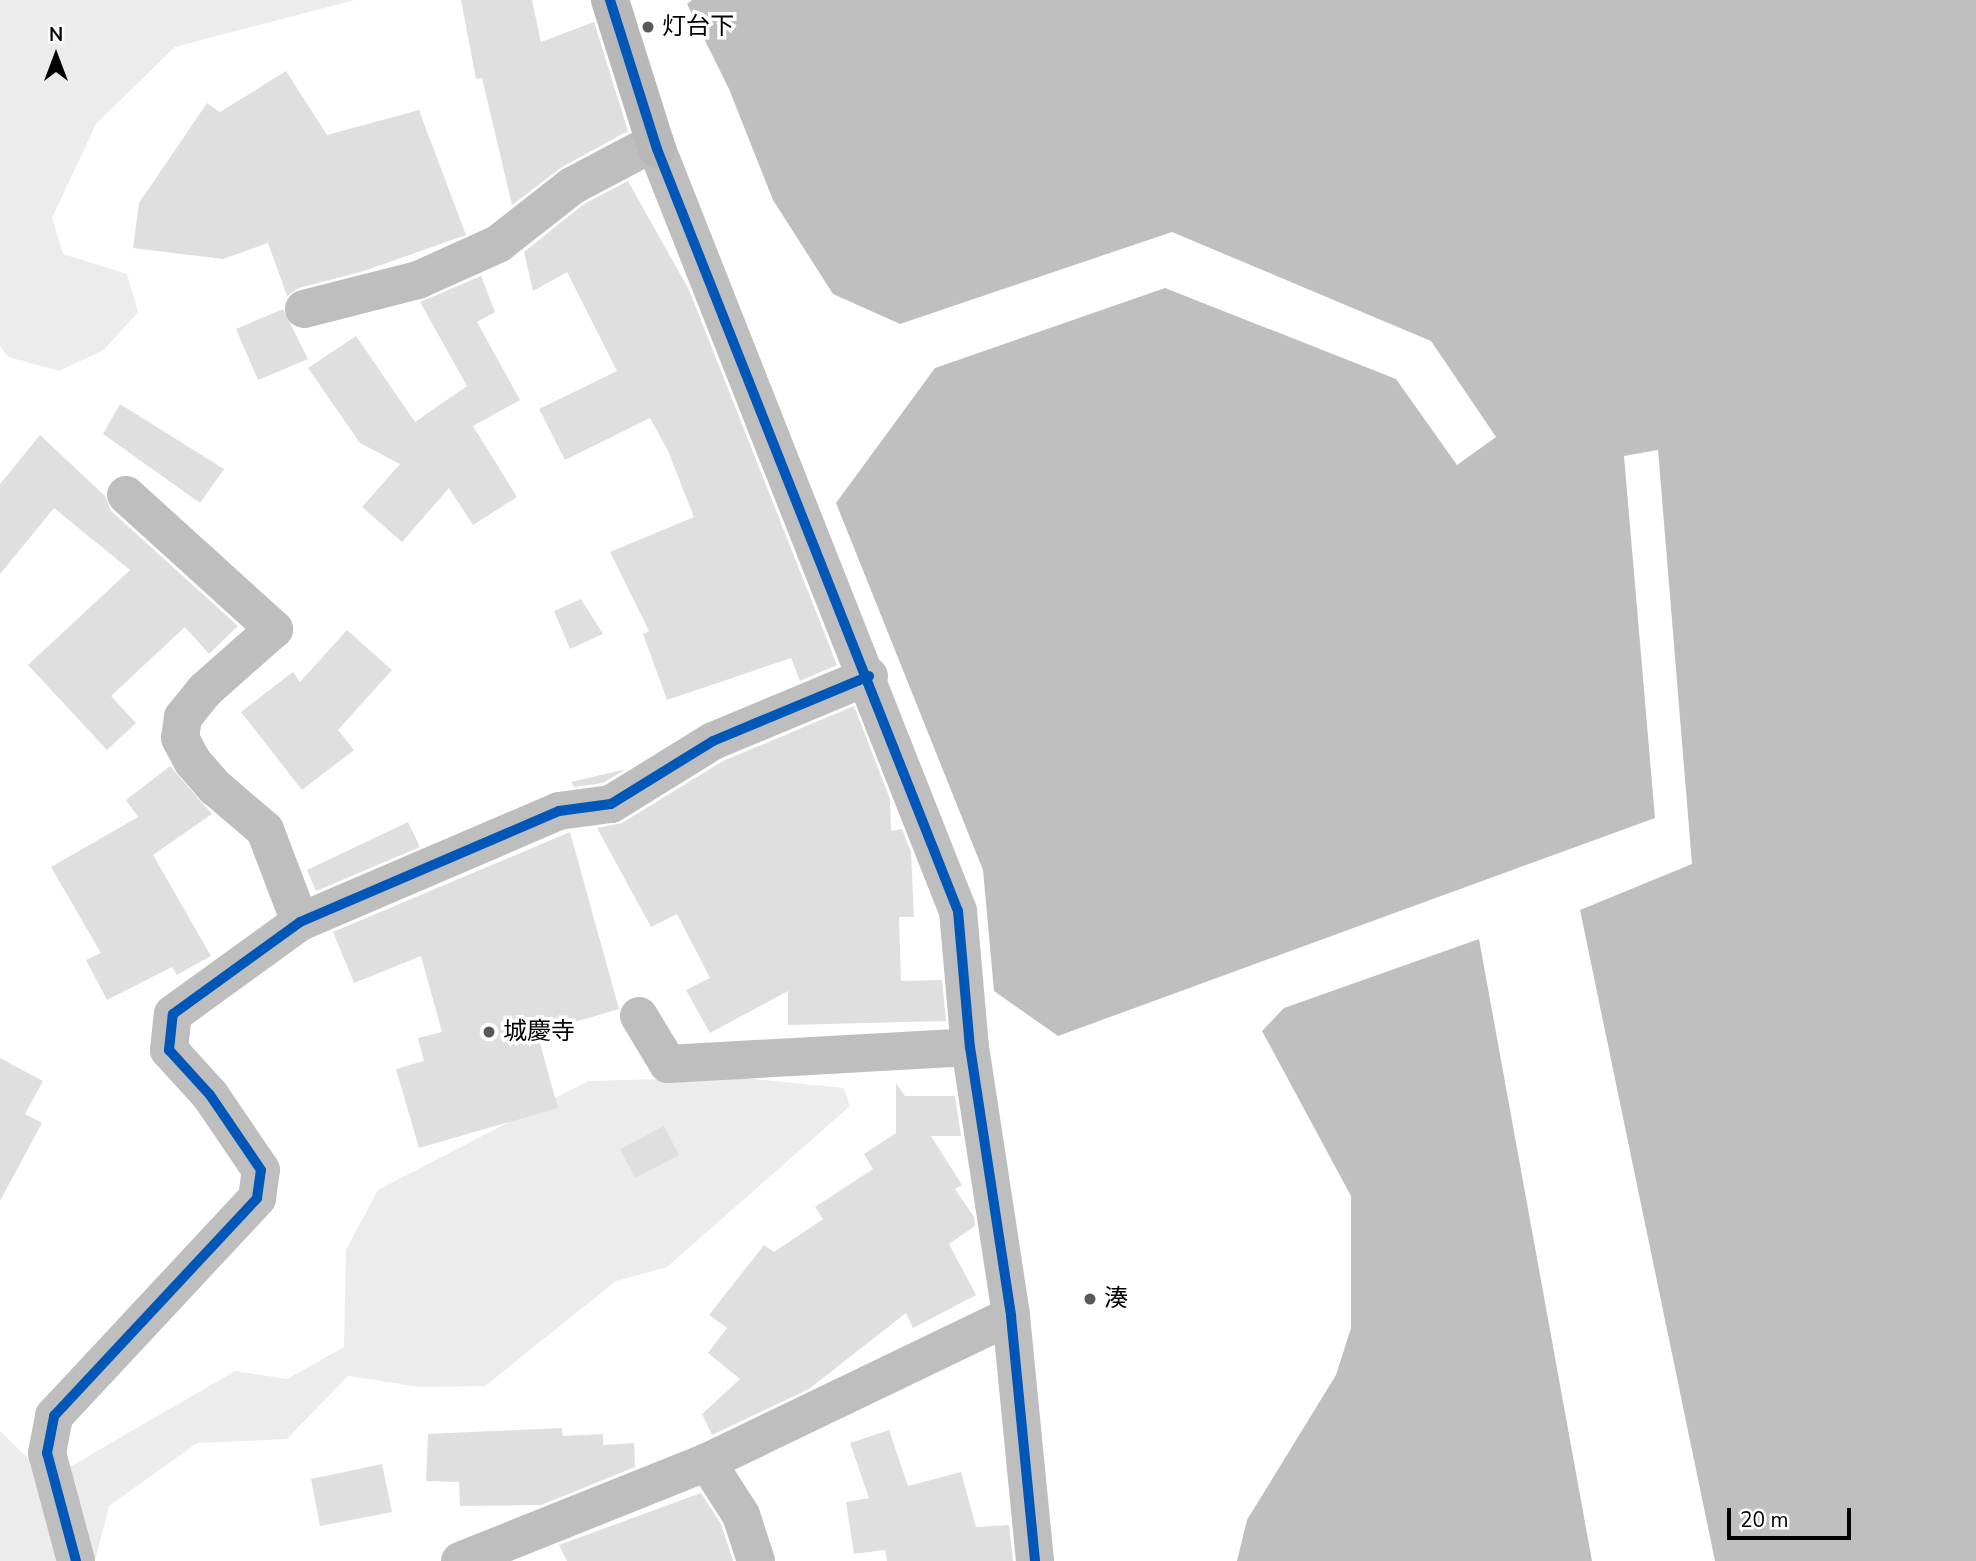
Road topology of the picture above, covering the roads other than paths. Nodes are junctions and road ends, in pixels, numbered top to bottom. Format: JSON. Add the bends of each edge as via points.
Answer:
{"nodes":[{"id":1,"x":610,"y":0,"type":"edge"},
{"id":2,"x":656,"y":145,"type":"junction"},
{"id":3,"x":304,"y":310,"type":"dead end"},
{"id":4,"x":126,"y":495,"type":"dead end"},
{"id":5,"x":869,"y":676,"type":"junction"},
{"id":6,"x":300,"y":922,"type":"junction"},
{"id":7,"x":639,"y":1016,"type":"dead end"},
{"id":8,"x":970,"y":1047,"type":"junction"},
{"id":9,"x":1011,"y":1316,"type":"junction"},
{"id":10,"x":708,"y":1462,"type":"junction"},
{"id":11,"x":76,"y":1561,"type":"edge"},
{"id":12,"x":460,"y":1561,"type":"edge"},
{"id":13,"x":756,"y":1561,"type":"edge"},
{"id":14,"x":1035,"y":1561,"type":"edge"}],
"edges":[{"from":1,"to":2,"type":"street"},
{"from":2,"to":3,"type":"street","via":[[572,186],[498,244],[418,280]]},
{"from":2,"to":5,"type":"street"},
{"from":4,"to":6,"type":"street","via":[[274,629],[205,690],[183,717],[180,738],[192,762],[216,788],[265,830]]},
{"from":5,"to":6,"type":"street","via":[[713,741],[611,804],[559,811]]},
{"from":5,"to":8,"type":"street","via":[[958,911]]},
{"from":6,"to":11,"type":"street","via":[[173,1014],[170,1050],[210,1094],[261,1170],[257,1198],[54,1416],[47,1453]]},
{"from":7,"to":8,"type":"street","via":[[668,1064]]},
{"from":8,"to":9,"type":"street"},
{"from":9,"to":10,"type":"street"},
{"from":9,"to":14,"type":"street"},
{"from":10,"to":12,"type":"street"},
{"from":10,"to":13,"type":"street","via":[[741,1515]]}]}
